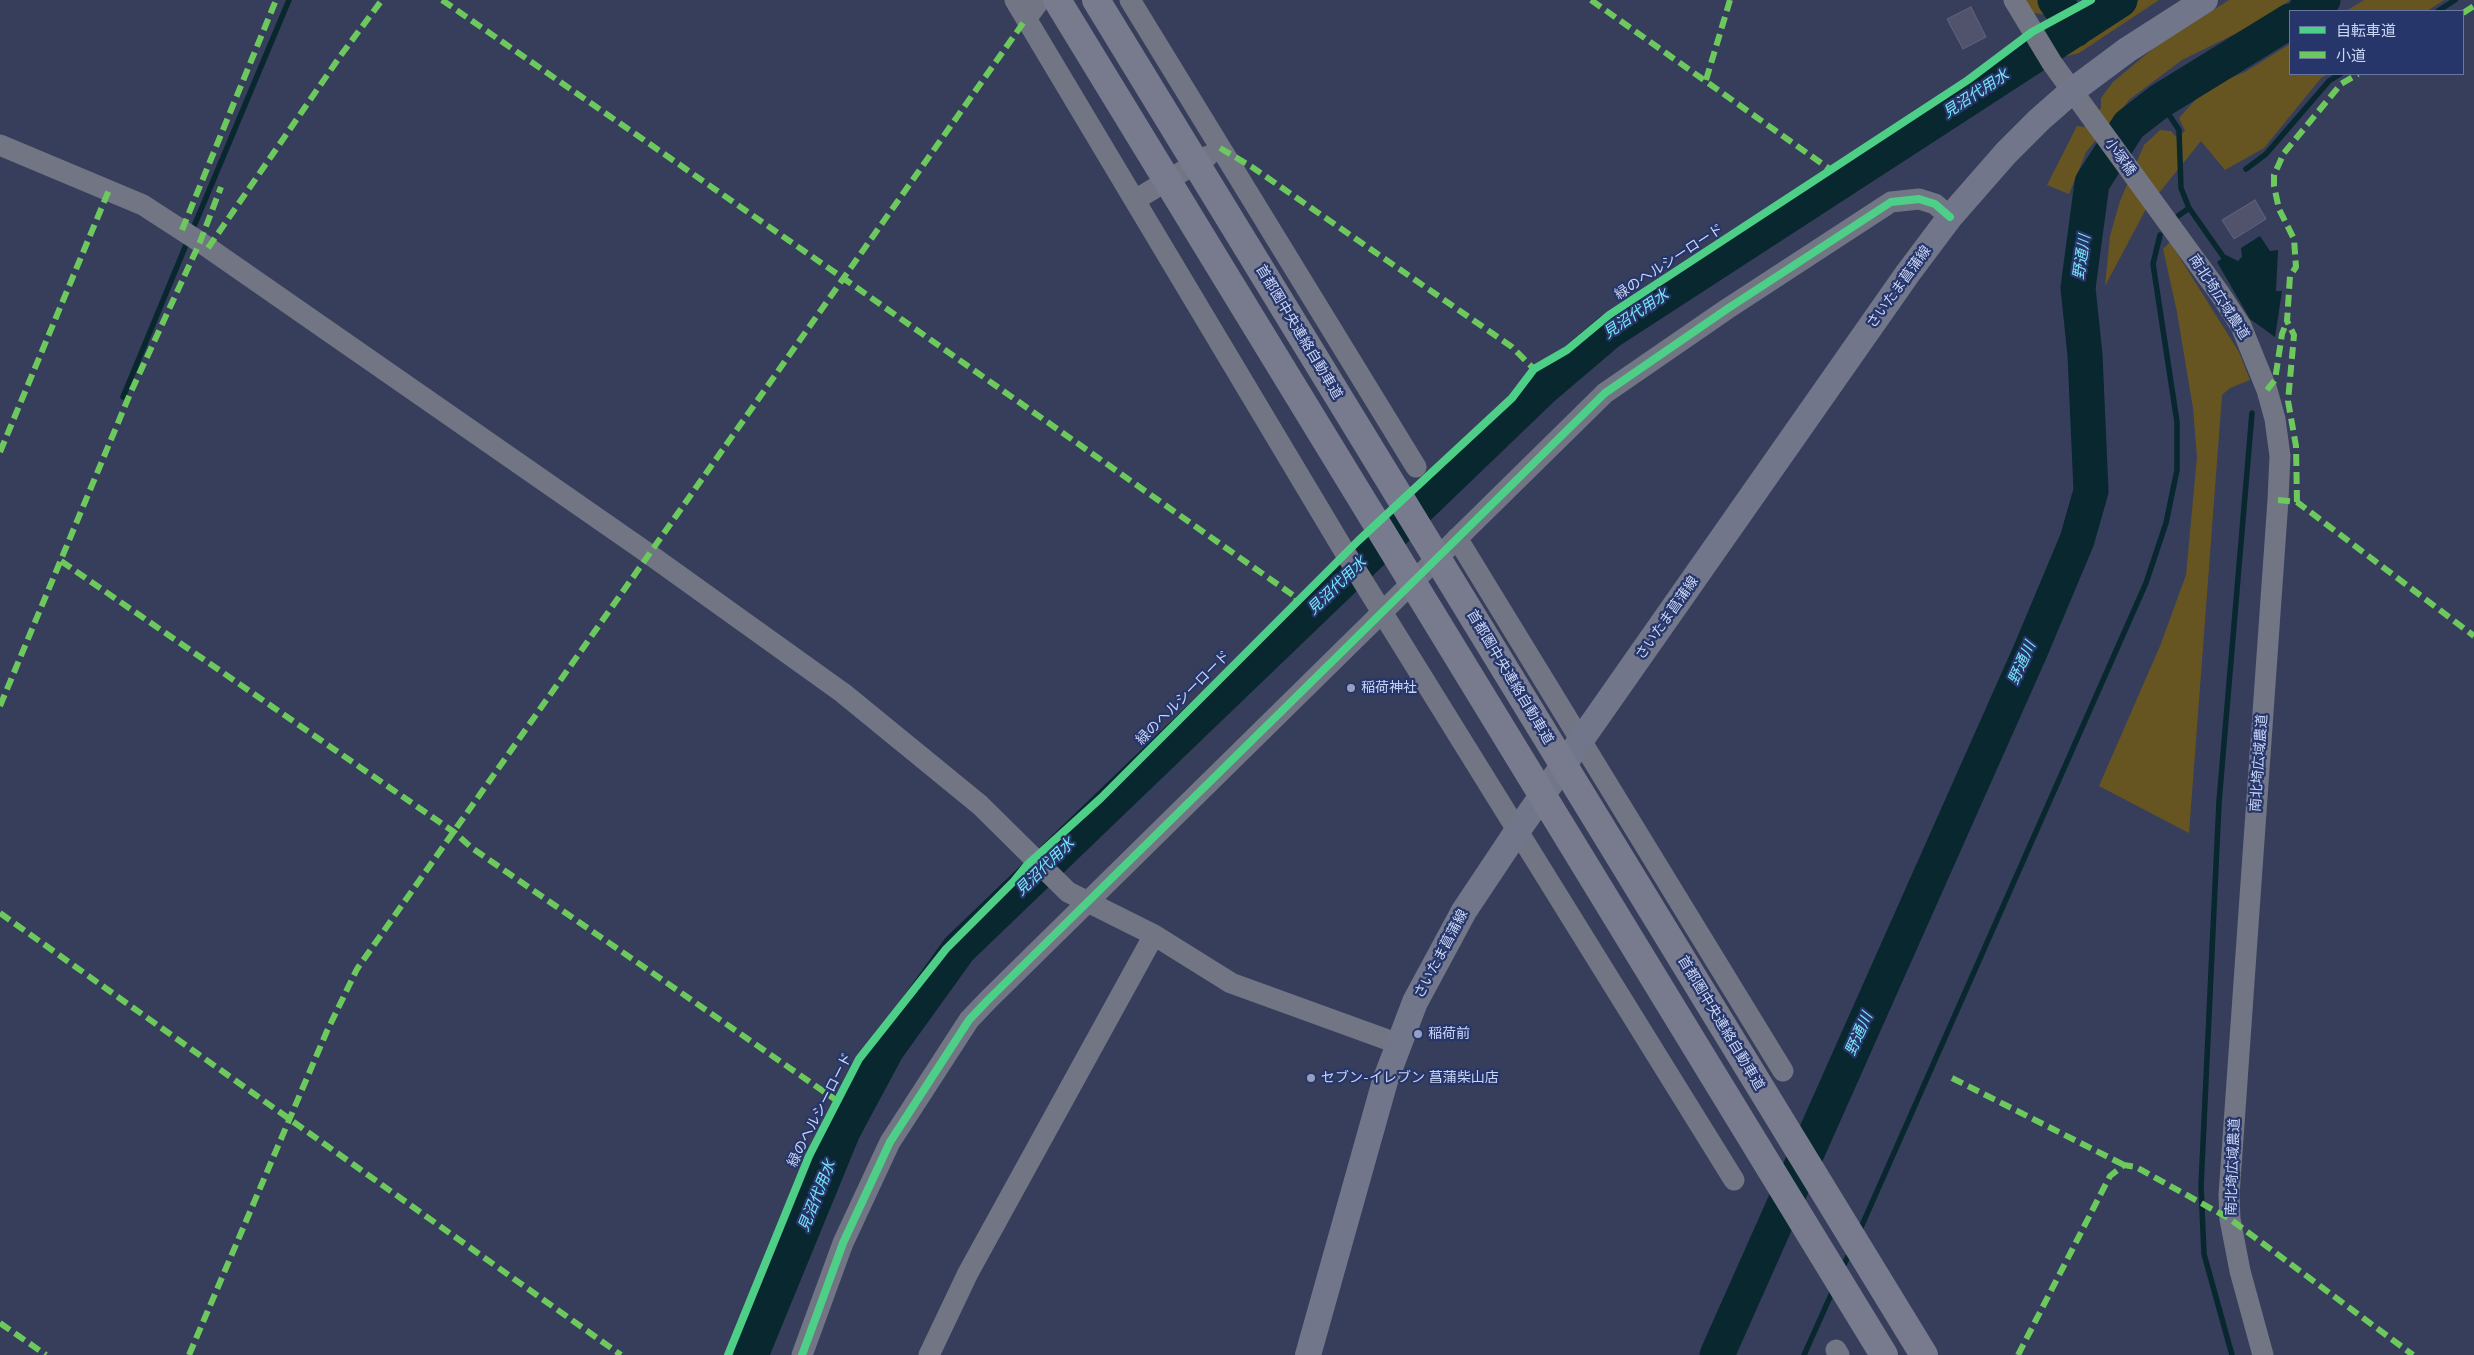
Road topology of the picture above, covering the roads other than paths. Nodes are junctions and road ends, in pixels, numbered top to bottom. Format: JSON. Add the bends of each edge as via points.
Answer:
{"nodes":[{"id":1,"x":1015,"y":0,"type":"edge"},
{"id":2,"x":1040,"y":0,"type":"edge"},
{"id":3,"x":1057,"y":0,"type":"edge"},
{"id":4,"x":1096,"y":0,"type":"edge"},
{"id":5,"x":1130,"y":0,"type":"edge"},
{"id":6,"x":2014,"y":0,"type":"edge"},
{"id":7,"x":2205,"y":0,"type":"edge"},
{"id":8,"x":1026,"y":19,"type":"junction"},
{"id":9,"x":2072,"y":91,"type":"junction"},
{"id":10,"x":0,"y":145,"type":"edge"},
{"id":11,"x":1220,"y":148,"type":"junction"},
{"id":12,"x":1135,"y":200,"type":"junction"},
{"id":13,"x":2152,"y":201,"type":"joint"},
{"id":14,"x":1950,"y":217,"type":"junction"},
{"id":15,"x":1416,"y":467,"type":"dead end"},
{"id":16,"x":1457,"y":538,"type":"junction"},
{"id":17,"x":1382,"y":610,"type":"junction"},
{"id":18,"x":1581,"y":742,"type":"junction"},
{"id":19,"x":1518,"y":830,"type":"junction"},
{"id":20,"x":1086,"y":903,"type":"junction"},
{"id":21,"x":1154,"y":935,"type":"junction"},
{"id":22,"x":1399,"y":1044,"type":"junction"},
{"id":23,"x":1783,"y":1071,"type":"dead end"},
{"id":24,"x":1734,"y":1180,"type":"dead end"},
{"id":25,"x":802,"y":1355,"type":"edge"},
{"id":26,"x":929,"y":1355,"type":"edge"},
{"id":27,"x":1308,"y":1355,"type":"edge"},
{"id":28,"x":1884,"y":1355,"type":"edge"},
{"id":29,"x":1924,"y":1355,"type":"edge"},
{"id":30,"x":2263,"y":1355,"type":"edge"}],
"edges":[{"from":1,"to":8,"type":"street"},
{"from":2,"to":8,"type":"street"},
{"from":3,"to":28,"type":"highway","bridge":true},
{"from":4,"to":29,"type":"highway","name":"首都圏中央連絡自動車道","bridge":true},
{"from":5,"to":11,"type":"street"},
{"from":6,"to":9,"type":"street"},
{"from":7,"to":9,"type":"main road","name":"さいたま菖蒲線","via":[[2127,50]]},
{"from":8,"to":12,"type":"street"},
{"from":9,"to":13,"type":"street","name":"小塚橋"},
{"from":9,"to":14,"type":"main road","name":"さいたま菖蒲線","via":[[2006,153]]},
{"from":10,"to":20,"type":"street","via":[[143,205],[641,549],[843,693],[980,805],[1068,892]]},
{"from":11,"to":12,"type":"street"},
{"from":11,"to":15,"type":"street"},
{"from":12,"to":17,"type":"street"},
{"from":13,"to":30,"type":"street","name":"南北埼広域農道","via":[[2241,326],[2267,390],[2280,456],[2229,1195],[2240,1271]]},
{"from":14,"to":16,"type":"street","via":[[1935,204],[1918,199],[1891,202],[1605,393]]},
{"from":14,"to":18,"type":"main road","name":"さいたま菖蒲線"},
{"from":16,"to":17,"type":"street"},
{"from":16,"to":18,"type":"street"},
{"from":17,"to":19,"type":"street"},
{"from":17,"to":20,"type":"street"},
{"from":18,"to":19,"type":"main road","name":"さいたま菖蒲線"},
{"from":18,"to":23,"type":"street"},
{"from":19,"to":22,"type":"main road","name":"さいたま菖蒲線","via":[[1438,956]]},
{"from":19,"to":24,"type":"street"},
{"from":20,"to":21,"type":"street"},
{"from":20,"to":25,"type":"street","via":[[969,1020],[890,1142],[843,1243]]},
{"from":21,"to":22,"type":"street","via":[[1231,983]]},
{"from":21,"to":26,"type":"street","via":[[968,1273]]},
{"from":22,"to":27,"type":"main road","name":"さいたま菖蒲線","via":[[1372,1121]]}]}
